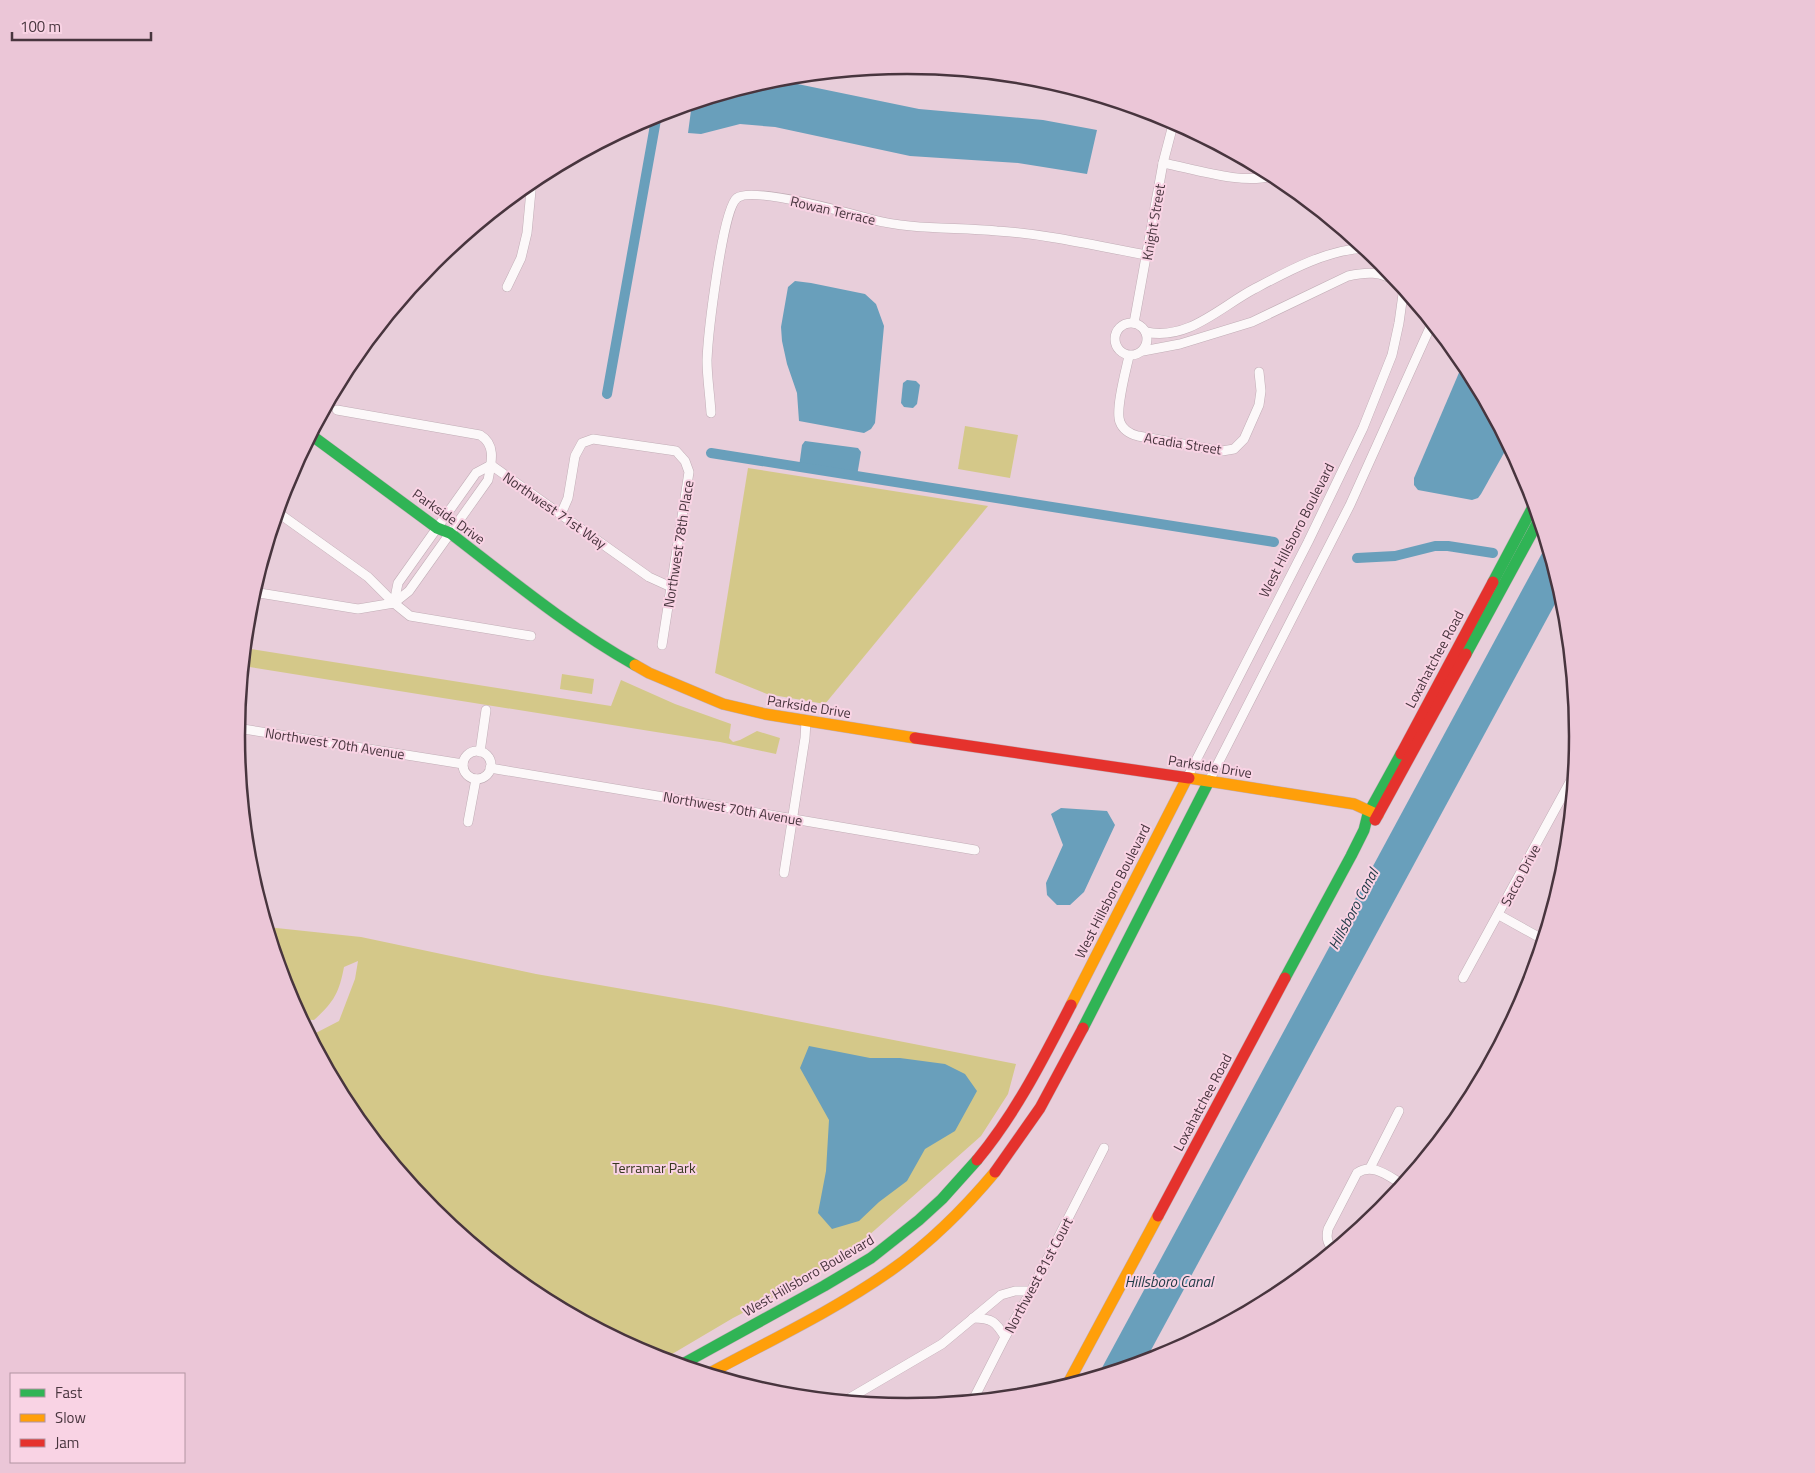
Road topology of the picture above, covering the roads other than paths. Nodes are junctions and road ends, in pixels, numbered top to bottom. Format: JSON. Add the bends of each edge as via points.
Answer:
{"nodes":[{"id":1,"x":1172,"y":129,"type":"edge"},
{"id":2,"x":1163,"y":163,"type":"junction"},
{"id":3,"x":1264,"y":178,"type":"edge"},
{"id":4,"x":531,"y":191,"type":"edge"},
{"id":5,"x":1356,"y":249,"type":"edge"},
{"id":6,"x":1146,"y":255,"type":"junction"},
{"id":7,"x":1381,"y":273,"type":"edge"},
{"id":8,"x":507,"y":287,"type":"dead end"},
{"id":9,"x":1403,"y":296,"type":"edge"},
{"id":10,"x":1134,"y":323,"type":"junction"},
{"id":11,"x":1429,"y":329,"type":"edge"},
{"id":12,"x":1146,"y":332,"type":"junction"},
{"id":13,"x":1143,"y":351,"type":"junction"},
{"id":14,"x":1129,"y":356,"type":"junction"},
{"id":15,"x":1260,"y":372,"type":"dead end"},
{"id":16,"x":337,"y":410,"type":"dead end"},
{"id":17,"x":711,"y":413,"type":"dead end"},
{"id":18,"x":316,"y":438,"type":"edge"},
{"id":19,"x":491,"y":465,"type":"junction"},
{"id":20,"x":471,"y":480,"type":"junction"},
{"id":21,"x":482,"y":488,"type":"junction"},
{"id":22,"x":1531,"y":511,"type":"edge"},
{"id":23,"x":561,"y":514,"type":"junction"},
{"id":24,"x":283,"y":516,"type":"edge"},
{"id":25,"x":1536,"y":526,"type":"edge"},
{"id":26,"x":437,"y":528,"type":"junction"},
{"id":27,"x":450,"y":533,"type":"junction"},
{"id":28,"x":407,"y":571,"type":"junction"},
{"id":29,"x":418,"y":580,"type":"junction"},
{"id":30,"x":671,"y":587,"type":"junction"},
{"id":31,"x":260,"y":593,"type":"edge"},
{"id":32,"x":394,"y":603,"type":"junction"},
{"id":33,"x":531,"y":636,"type":"dead end"},
{"id":34,"x":662,"y":646,"type":"dead end"},
{"id":35,"x":486,"y":710,"type":"dead end"},
{"id":36,"x":806,"y":721,"type":"junction"},
{"id":37,"x":245,"y":729,"type":"edge"},
{"id":38,"x":480,"y":752,"type":"junction"},
{"id":39,"x":463,"y":764,"type":"junction"},
{"id":40,"x":490,"y":768,"type":"junction"},
{"id":41,"x":1187,"y":778,"type":"junction"},
{"id":42,"x":476,"y":779,"type":"junction"},
{"id":43,"x":1208,"y":781,"type":"junction"},
{"id":44,"x":1569,"y":785,"type":"edge"},
{"id":45,"x":1374,"y":813,"type":"junction"},
{"id":46,"x":793,"y":819,"type":"junction"},
{"id":47,"x":468,"y":822,"type":"dead end"},
{"id":48,"x":975,"y":850,"type":"dead end"},
{"id":49,"x":784,"y":873,"type":"dead end"},
{"id":50,"x":1499,"y":915,"type":"junction"},
{"id":51,"x":1539,"y":937,"type":"edge"},
{"id":52,"x":1463,"y":978,"type":"dead end"},
{"id":53,"x":1399,"y":1111,"type":"dead end"},
{"id":54,"x":1104,"y":1148,"type":"dead end"},
{"id":55,"x":1370,"y":1168,"type":"junction"},
{"id":56,"x":1398,"y":1182,"type":"edge"},
{"id":57,"x":1331,"y":1246,"type":"edge"},
{"id":58,"x":1031,"y":1291,"type":"junction"},
{"id":59,"x":973,"y":1318,"type":"junction"},
{"id":60,"x":1005,"y":1337,"type":"junction"},
{"id":61,"x":687,"y":1361,"type":"edge"},
{"id":62,"x":715,"y":1370,"type":"edge"},
{"id":63,"x":1070,"y":1379,"type":"edge"},
{"id":64,"x":975,"y":1396,"type":"edge"},
{"id":65,"x":852,"y":1397,"type":"edge"}],
"edges":[{"from":1,"to":2,"type":"street","name":"Knight Street"},
{"from":2,"to":3,"type":"street","via":[[1242,179]]},
{"from":2,"to":6,"type":"street","name":"Knight Street"},
{"from":4,"to":8,"type":"street","via":[[521,258]]},
{"from":5,"to":12,"type":"street","via":[[1331,253],[1303,265],[1255,288],[1189,328],[1166,334]]},
{"from":6,"to":10,"type":"street","name":"Knight Street"},
{"from":6,"to":17,"type":"street","name":"Rowan Terrace","via":[[1030,234],[902,225],[745,194],[737,198],[728,212],[711,308],[707,362]]},
{"from":7,"to":13,"type":"street","via":[[1348,276],[1252,322],[1180,344]]},
{"from":9,"to":41,"type":"street","name":"West Hillsboro Boulevard","via":[[1392,355],[1363,428]]},
{"from":10,"to":12,"type":"street"},
{"from":10,"to":14,"type":"street","via":[[1122,326],[1115,337],[1118,349]]},
{"from":11,"to":43,"type":"street","via":[[1342,522]]},
{"from":12,"to":13,"type":"street","via":[[1148,342]]},
{"from":13,"to":14,"type":"street"},
{"from":14,"to":15,"type":"street","name":"Acadia Street","via":[[1119,411],[1124,428],[1138,436],[1222,451],[1234,449],[1244,439],[1260,401]]},
{"from":16,"to":19,"type":"street","name":"Northwest 71st Way","via":[[480,435],[492,447]]},
{"from":18,"to":26,"type":"street","name":"Parkside Drive"},
{"from":19,"to":20,"type":"street","via":[[476,473]]},
{"from":19,"to":21,"type":"street","via":[[488,480]]},
{"from":19,"to":23,"type":"street","name":"Northwest 71st Way"},
{"from":20,"to":21,"type":"street"},
{"from":20,"to":26,"type":"street"},
{"from":21,"to":27,"type":"street"},
{"from":22,"to":45,"type":"street","name":"Loxahatchee Road","via":[[1470,622]]},
{"from":23,"to":30,"type":"street","name":"Northwest 71st Way","via":[[649,577]]},
{"from":23,"to":30,"type":"street","name":"Northwest 78th Place","via":[[568,498],[575,456],[582,443],[594,439],[676,451],[689,472]]},
{"from":24,"to":32,"type":"street","via":[[368,577]]},
{"from":25,"to":45,"type":"street","name":"Loxahatchee Road"},
{"from":26,"to":27,"type":"street","name":"Parkside Drive"},
{"from":26,"to":28,"type":"street"},
{"from":27,"to":29,"type":"street"},
{"from":27,"to":36,"type":"street","name":"Parkside Drive","via":[[606,649],[650,673],[723,704]]},
{"from":28,"to":29,"type":"street"},
{"from":28,"to":32,"type":"street","via":[[398,583]]},
{"from":29,"to":32,"type":"street"},
{"from":30,"to":34,"type":"street","name":"Northwest 78th Place"},
{"from":31,"to":32,"type":"street","via":[[358,608]]},
{"from":32,"to":33,"type":"street","via":[[410,616]]},
{"from":35,"to":38,"type":"street"},
{"from":36,"to":41,"type":"street","name":"Parkside Drive"},
{"from":36,"to":46,"type":"street"},
{"from":37,"to":39,"type":"street","name":"Northwest 70th Avenue"},
{"from":38,"to":39,"type":"street","via":[[467,755]]},
{"from":38,"to":40,"type":"street","via":[[487,756]]},
{"from":39,"to":42,"type":"street","via":[[468,776]]},
{"from":40,"to":42,"type":"street","via":[[487,774]]},
{"from":40,"to":46,"type":"street","name":"Northwest 70th Avenue"},
{"from":41,"to":43,"type":"street","name":"Parkside Drive"},
{"from":41,"to":61,"type":"street","name":"West Hillsboro Boulevard","via":[[1034,1077],[1014,1111],[972,1167],[923,1216],[870,1258]]},
{"from":42,"to":47,"type":"street"},
{"from":43,"to":45,"type":"street","name":"Parkside Drive","via":[[1354,804]]},
{"from":43,"to":62,"type":"street","via":[[1056,1081],[1030,1125],[994,1174],[943,1228],[890,1271]]},
{"from":44,"to":50,"type":"street","name":"Sacco Drive"},
{"from":45,"to":63,"type":"street","name":"Loxahatchee Road"},
{"from":46,"to":48,"type":"street","name":"Northwest 70th Avenue"},
{"from":46,"to":49,"type":"street"},
{"from":50,"to":51,"type":"street"},
{"from":50,"to":52,"type":"street","name":"Sacco Drive"},
{"from":53,"to":55,"type":"street"},
{"from":54,"to":58,"type":"street","name":"Northwest 81st Court"},
{"from":55,"to":56,"type":"street"},
{"from":55,"to":57,"type":"street","via":[[1357,1173],[1328,1229],[1326,1236]]},
{"from":58,"to":59,"type":"street","via":[[1015,1290],[1001,1295]]},
{"from":58,"to":60,"type":"street","name":"Northwest 81st Court"},
{"from":59,"to":60,"type":"street","via":[[986,1318],[998,1324]]},
{"from":59,"to":65,"type":"street","via":[[942,1344]]},
{"from":60,"to":64,"type":"street","name":"Northwest 81st Court"}]}
